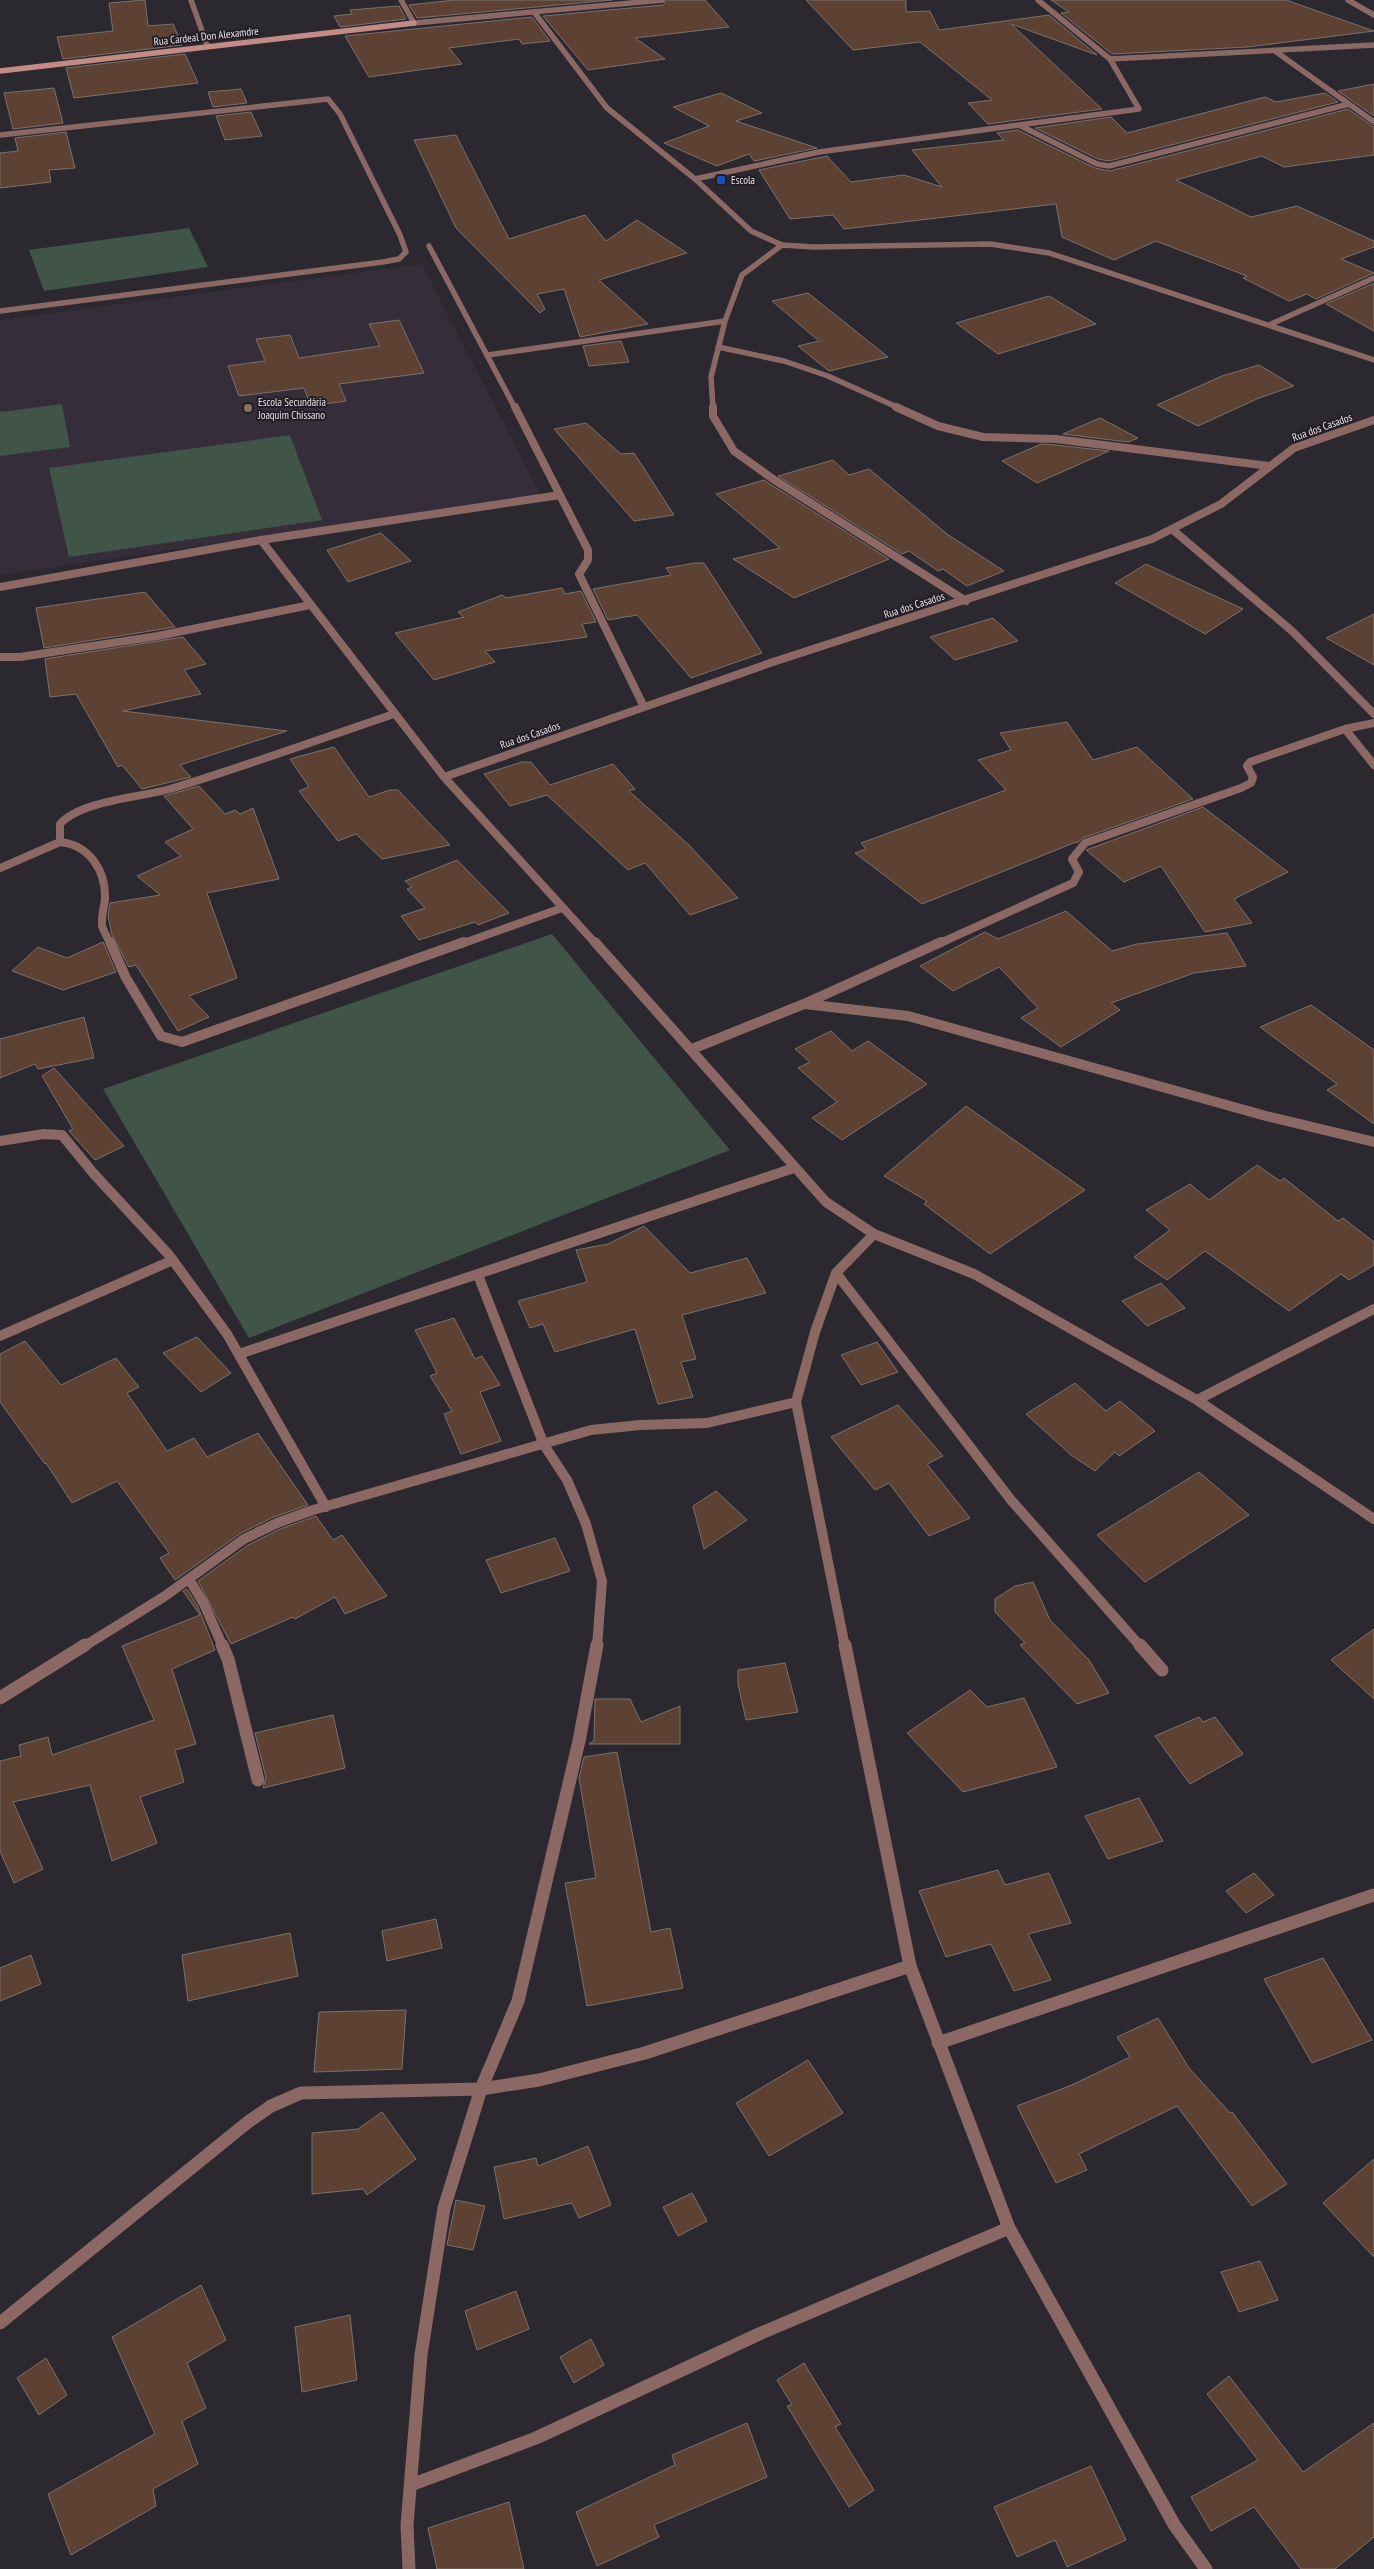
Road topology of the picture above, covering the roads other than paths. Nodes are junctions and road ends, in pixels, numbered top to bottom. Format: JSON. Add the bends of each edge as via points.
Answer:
{"nodes":[{"id":1,"x":191,"y":0,"type":"edge"},
{"id":2,"x":401,"y":0,"type":"edge"},
{"id":3,"x":663,"y":0,"type":"edge"},
{"id":4,"x":1038,"y":0,"type":"edge"},
{"id":5,"x":1348,"y":0,"type":"edge"},
{"id":6,"x":609,"y":3,"type":"edge"},
{"id":7,"x":534,"y":12,"type":"junction"},
{"id":8,"x":1374,"y":15,"type":"edge"},
{"id":9,"x":414,"y":23,"type":"junction"},
{"id":10,"x":1374,"y":45,"type":"edge"},
{"id":11,"x":207,"y":46,"type":"junction"},
{"id":12,"x":1275,"y":51,"type":"junction"},
{"id":13,"x":1110,"y":59,"type":"junction"},
{"id":14,"x":0,"y":71,"type":"edge"},
{"id":15,"x":1349,"y":104,"type":"junction"},
{"id":16,"x":1374,"y":122,"type":"edge"},
{"id":17,"x":1019,"y":125,"type":"junction"},
{"id":18,"x":0,"y":135,"type":"edge"},
{"id":19,"x":694,"y":178,"type":"junction"},
{"id":20,"x":782,"y":245,"type":"junction"},
{"id":21,"x":428,"y":246,"type":"dead end"},
{"id":22,"x":1374,"y":278,"type":"edge"},
{"id":23,"x":0,"y":311,"type":"edge"},
{"id":24,"x":725,"y":321,"type":"junction"},
{"id":25,"x":1271,"y":324,"type":"junction"},
{"id":26,"x":718,"y":348,"type":"junction"},
{"id":27,"x":488,"y":355,"type":"junction"},
{"id":28,"x":1374,"y":360,"type":"edge"},
{"id":29,"x":1374,"y":420,"type":"edge"},
{"id":30,"x":1269,"y":466,"type":"junction"},
{"id":31,"x":560,"y":495,"type":"junction"},
{"id":32,"x":1172,"y":530,"type":"junction"},
{"id":33,"x":261,"y":540,"type":"junction"},
{"id":34,"x":0,"y":587,"type":"edge"},
{"id":35,"x":966,"y":601,"type":"junction"},
{"id":36,"x":310,"y":605,"type":"junction"},
{"id":37,"x":0,"y":657,"type":"edge"},
{"id":38,"x":644,"y":707,"type":"junction"},
{"id":39,"x":394,"y":714,"type":"junction"},
{"id":40,"x":1374,"y":714,"type":"edge"},
{"id":41,"x":1374,"y":722,"type":"edge"},
{"id":42,"x":1345,"y":729,"type":"junction"},
{"id":43,"x":1374,"y":765,"type":"edge"},
{"id":44,"x":444,"y":777,"type":"junction"},
{"id":45,"x":60,"y":842,"type":"junction"},
{"id":46,"x":0,"y":868,"type":"edge"},
{"id":47,"x":562,"y":908,"type":"junction"},
{"id":48,"x":804,"y":1004,"type":"junction"},
{"id":49,"x":692,"y":1048,"type":"junction"},
{"id":50,"x":0,"y":1141,"type":"edge"},
{"id":51,"x":1374,"y":1142,"type":"edge"},
{"id":52,"x":794,"y":1168,"type":"junction"},
{"id":53,"x":874,"y":1234,"type":"junction"},
{"id":54,"x":173,"y":1260,"type":"junction"},
{"id":55,"x":836,"y":1273,"type":"junction"},
{"id":56,"x":478,"y":1275,"type":"junction"},
{"id":57,"x":1374,"y":1309,"type":"edge"},
{"id":58,"x":0,"y":1336,"type":"edge"},
{"id":59,"x":239,"y":1354,"type":"junction"},
{"id":60,"x":1197,"y":1400,"type":"junction"},
{"id":61,"x":796,"y":1402,"type":"junction"},
{"id":62,"x":544,"y":1445,"type":"junction"},
{"id":63,"x":326,"y":1507,"type":"junction"},
{"id":64,"x":1374,"y":1519,"type":"edge"},
{"id":65,"x":189,"y":1579,"type":"junction"},
{"id":66,"x":1162,"y":1670,"type":"dead end"},
{"id":67,"x":0,"y":1698,"type":"edge"},
{"id":68,"x":258,"y":1780,"type":"dead end"},
{"id":69,"x":1374,"y":1895,"type":"edge"},
{"id":70,"x":910,"y":1966,"type":"junction"},
{"id":71,"x":938,"y":2043,"type":"junction"},
{"id":72,"x":481,"y":2089,"type":"junction"},
{"id":73,"x":1009,"y":2228,"type":"junction"},
{"id":74,"x":0,"y":2323,"type":"edge"},
{"id":75,"x":411,"y":2485,"type":"junction"},
{"id":76,"x":409,"y":2569,"type":"edge"},
{"id":77,"x":1206,"y":2569,"type":"edge"}],
"edges":[{"from":1,"to":11,"type":"street"},
{"from":2,"to":9,"type":"street"},
{"from":3,"to":6,"type":"street"},
{"from":4,"to":13,"type":"street"},
{"from":5,"to":8,"type":"street"},
{"from":6,"to":7,"type":"street"},
{"from":7,"to":9,"type":"street"},
{"from":7,"to":19,"type":"street","via":[[607,108]]},
{"from":9,"to":11,"type":"main road","name":"Rua Cardeal Don Alexamdre"},
{"from":10,"to":12,"type":"street"},
{"from":11,"to":14,"type":"main road","name":"Rua Cardeal Don Alexamdre"},
{"from":12,"to":13,"type":"street"},
{"from":12,"to":15,"type":"street"},
{"from":13,"to":17,"type":"street","via":[[1138,105],[1136,111]]},
{"from":15,"to":16,"type":"street"},
{"from":15,"to":17,"type":"street","via":[[1109,166],[1097,164]]},
{"from":17,"to":19,"type":"street","via":[[819,152]]},
{"from":18,"to":23,"type":"street","via":[[328,99],[340,114],[406,252],[399,259],[383,262]]},
{"from":19,"to":20,"type":"street","via":[[752,231]]},
{"from":20,"to":24,"type":"street","via":[[742,275]]},
{"from":20,"to":25,"type":"street","via":[[990,244],[1049,253]]},
{"from":21,"to":27,"type":"street"},
{"from":22,"to":25,"type":"street"},
{"from":24,"to":26,"type":"street"},
{"from":24,"to":27,"type":"street"},
{"from":25,"to":28,"type":"street"},
{"from":26,"to":30,"type":"street","via":[[784,361],[828,376],[938,426],[983,437],[1056,439]]},
{"from":26,"to":35,"type":"street","via":[[711,377],[713,416],[734,451]]},
{"from":27,"to":31,"type":"street"},
{"from":29,"to":30,"type":"street","name":"Rua dos Casados","via":[[1294,448]]},
{"from":30,"to":32,"type":"street","name":"Rua dos Casados","via":[[1228,500]]},
{"from":31,"to":33,"type":"street"},
{"from":31,"to":38,"type":"street","via":[[588,550],[588,560],[579,574]]},
{"from":32,"to":35,"type":"street","name":"Rua dos Casados"},
{"from":32,"to":40,"type":"street","via":[[1292,631]]},
{"from":33,"to":34,"type":"street"},
{"from":33,"to":36,"type":"street"},
{"from":35,"to":38,"type":"street","name":"Rua dos Casados"},
{"from":36,"to":37,"type":"street","via":[[129,640],[28,656]]},
{"from":36,"to":39,"type":"street"},
{"from":38,"to":44,"type":"street","name":"Rua dos Casados"},
{"from":39,"to":44,"type":"street"},
{"from":39,"to":45,"type":"street","via":[[169,789],[111,801],[67,816],[60,824]]},
{"from":41,"to":42,"type":"street"},
{"from":42,"to":43,"type":"street"},
{"from":42,"to":48,"type":"street","via":[[1250,762],[1247,766],[1253,777],[1251,783],[1241,788],[1085,843],[1072,859],[1079,872],[1073,883]]},
{"from":44,"to":47,"type":"street"},
{"from":45,"to":46,"type":"street"},
{"from":45,"to":47,"type":"street","via":[[83,849],[95,860],[106,897],[102,925],[126,978],[161,1036],[173,1041],[182,1042]]},
{"from":47,"to":49,"type":"street"},
{"from":48,"to":49,"type":"street"},
{"from":48,"to":51,"type":"street","via":[[908,1016],[1266,1116]]},
{"from":49,"to":52,"type":"street"},
{"from":50,"to":54,"type":"street","via":[[44,1134],[62,1135]]},
{"from":52,"to":53,"type":"street","via":[[826,1202]]},
{"from":52,"to":56,"type":"street"},
{"from":53,"to":55,"type":"street"},
{"from":53,"to":60,"type":"street","via":[[974,1274]]},
{"from":54,"to":58,"type":"street"},
{"from":54,"to":59,"type":"street"},
{"from":55,"to":61,"type":"street","via":[[815,1332]]},
{"from":55,"to":66,"type":"street","via":[[1011,1500]]},
{"from":56,"to":59,"type":"street"},
{"from":56,"to":62,"type":"street"},
{"from":57,"to":60,"type":"street"},
{"from":59,"to":63,"type":"street"},
{"from":60,"to":64,"type":"street"},
{"from":61,"to":62,"type":"street","via":[[707,1423],[591,1430]]},
{"from":61,"to":70,"type":"street"},
{"from":62,"to":63,"type":"street"},
{"from":62,"to":72,"type":"street","via":[[567,1480],[582,1515],[602,1581],[598,1639],[579,1740],[518,2001]]},
{"from":63,"to":65,"type":"street","via":[[276,1523],[244,1540]]},
{"from":65,"to":67,"type":"street"},
{"from":65,"to":68,"type":"street","via":[[204,1604],[228,1659]]},
{"from":69,"to":71,"type":"street"},
{"from":70,"to":71,"type":"street"},
{"from":70,"to":72,"type":"street","via":[[645,2053],[539,2080]]},
{"from":71,"to":73,"type":"street"},
{"from":72,"to":74,"type":"street","via":[[301,2093],[272,2106]]},
{"from":72,"to":75,"type":"street","via":[[444,2208],[421,2355]]},
{"from":73,"to":75,"type":"street","via":[[759,2334],[536,2438]]},
{"from":73,"to":77,"type":"street","via":[[1175,2526]]},
{"from":75,"to":76,"type":"street","via":[[407,2525]]}]}
